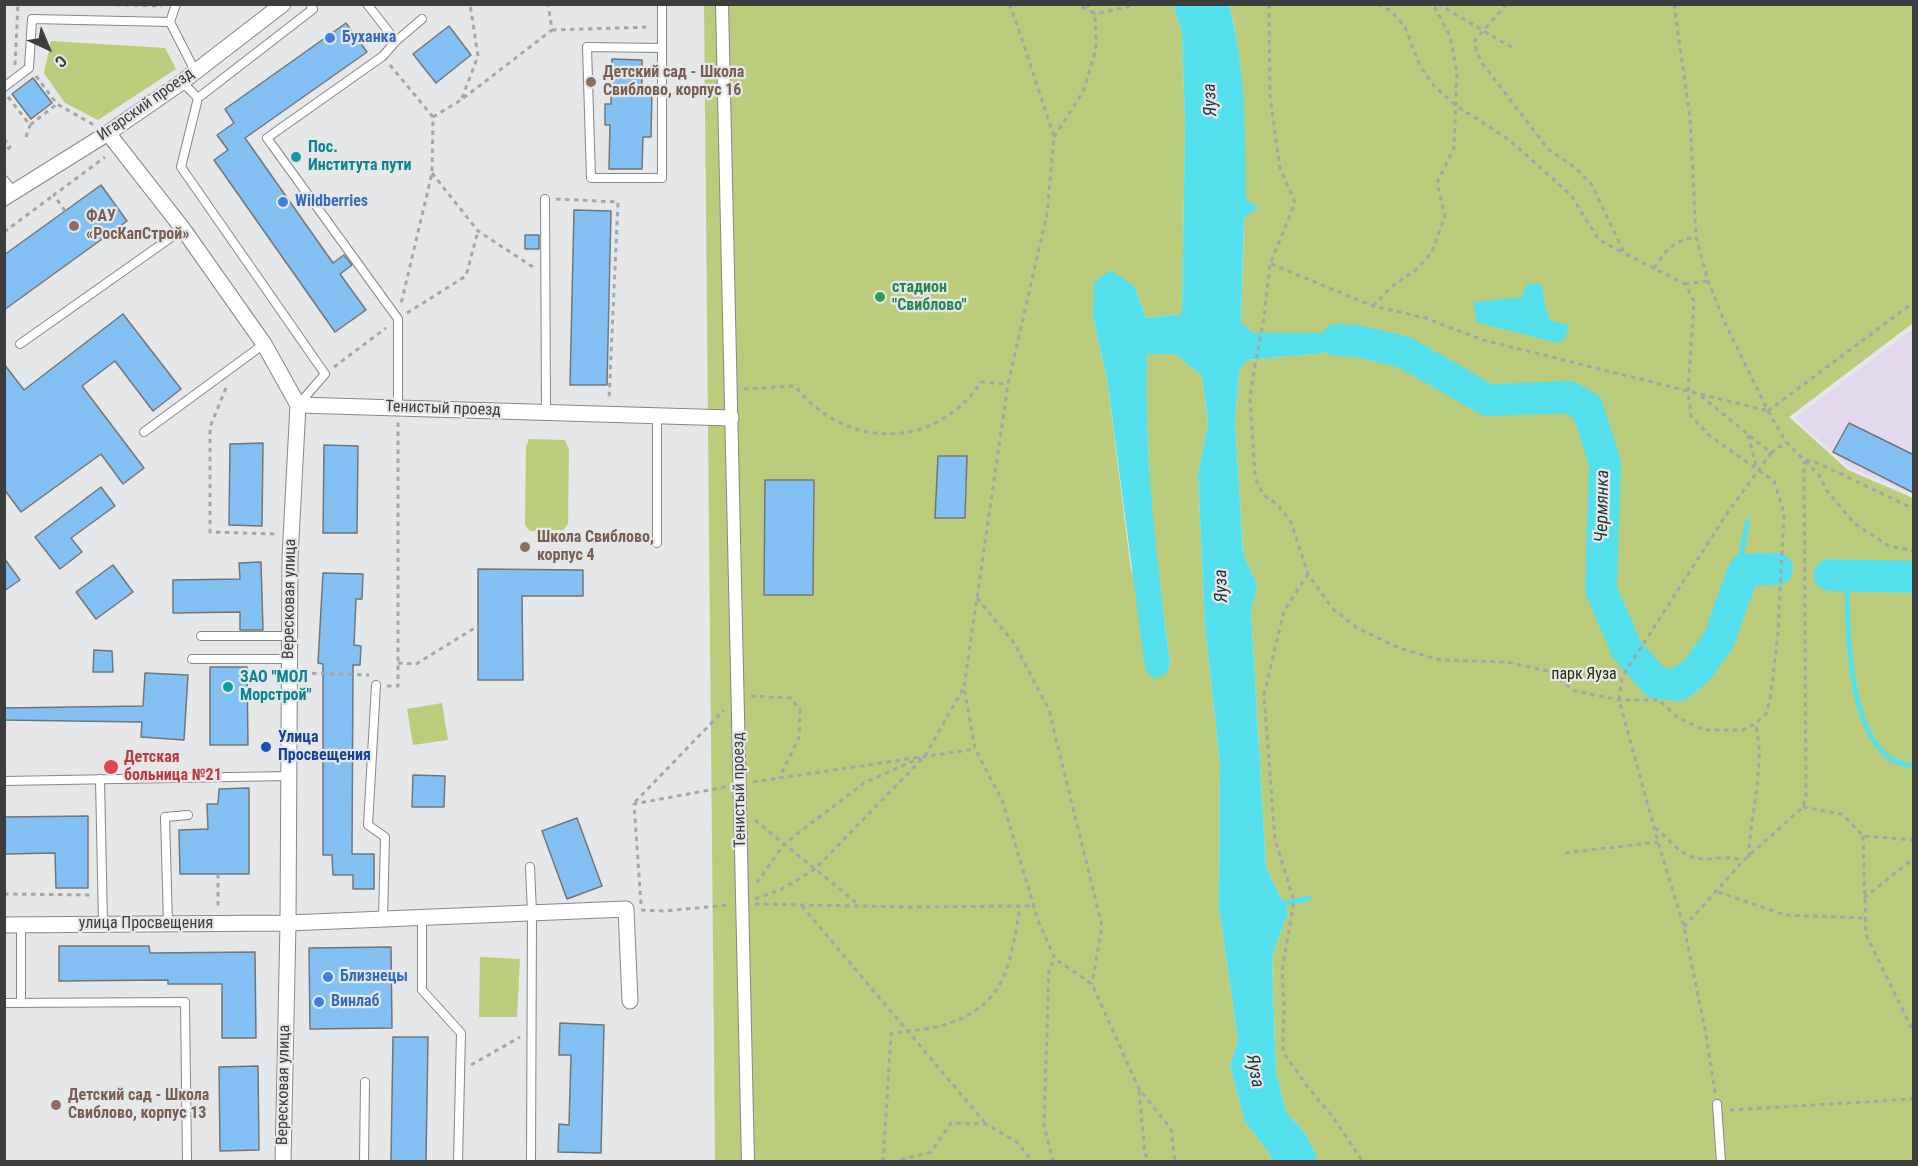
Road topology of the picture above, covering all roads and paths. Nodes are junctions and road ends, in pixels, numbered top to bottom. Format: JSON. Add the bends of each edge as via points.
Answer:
{"nodes":[{"id":1,"x":18,"y":4,"type":"edge"},
{"id":2,"x":89,"y":4,"type":"edge"},
{"id":3,"x":163,"y":4,"type":"edge"},
{"id":4,"x":176,"y":4,"type":"edge"},
{"id":5,"x":283,"y":4,"type":"edge"},
{"id":6,"x":310,"y":4,"type":"edge"},
{"id":7,"x":367,"y":4,"type":"edge"},
{"id":8,"x":470,"y":4,"type":"edge"},
{"id":9,"x":548,"y":4,"type":"edge"},
{"id":10,"x":662,"y":4,"type":"edge"},
{"id":11,"x":722,"y":4,"type":"edge"},
{"id":12,"x":1009,"y":4,"type":"edge"},
{"id":13,"x":1077,"y":4,"type":"edge"},
{"id":14,"x":1086,"y":4,"type":"edge"},
{"id":15,"x":1140,"y":4,"type":"edge"},
{"id":16,"x":1269,"y":4,"type":"edge"},
{"id":17,"x":1378,"y":4,"type":"edge"},
{"id":18,"x":1433,"y":4,"type":"edge"},
{"id":19,"x":1438,"y":4,"type":"edge"},
{"id":20,"x":1507,"y":4,"type":"edge"},
{"id":21,"x":1674,"y":4,"type":"edge"},
{"id":22,"x":1095,"y":14,"type":"junction"},
{"id":23,"x":422,"y":19,"type":"dead end"},
{"id":24,"x":170,"y":22,"type":"junction"},
{"id":25,"x":663,"y":27,"type":"junction"},
{"id":26,"x":552,"y":30,"type":"junction"},
{"id":27,"x":1483,"y":31,"type":"junction"},
{"id":28,"x":396,"y":40,"type":"junction"},
{"id":29,"x":662,"y":48,"type":"junction"},
{"id":30,"x":1513,"y":48,"type":"dead end"},
{"id":31,"x":383,"y":56,"type":"junction"},
{"id":32,"x":29,"y":68,"type":"junction"},
{"id":33,"x":195,"y":71,"type":"junction"},
{"id":34,"x":15,"y":74,"type":"dead end"},
{"id":35,"x":182,"y":81,"type":"junction"},
{"id":36,"x":4,"y":87,"type":"edge"},
{"id":37,"x":4,"y":92,"type":"edge"},
{"id":38,"x":198,"y":98,"type":"junction"},
{"id":39,"x":461,"y":100,"type":"junction"},
{"id":40,"x":57,"y":104,"type":"junction"},
{"id":41,"x":1455,"y":105,"type":"junction"},
{"id":42,"x":433,"y":117,"type":"junction"},
{"id":43,"x":30,"y":125,"type":"junction"},
{"id":44,"x":108,"y":133,"type":"junction"},
{"id":45,"x":26,"y":137,"type":"dead end"},
{"id":46,"x":1054,"y":137,"type":"junction"},
{"id":47,"x":4,"y":139,"type":"edge"},
{"id":48,"x":4,"y":152,"type":"edge"},
{"id":49,"x":432,"y":173,"type":"junction"},
{"id":50,"x":8,"y":190,"type":"edge"},
{"id":51,"x":54,"y":195,"type":"dead end"},
{"id":52,"x":545,"y":199,"type":"joint"},
{"id":53,"x":183,"y":229,"type":"junction"},
{"id":54,"x":478,"y":231,"type":"junction"},
{"id":55,"x":4,"y":232,"type":"edge"},
{"id":56,"x":1696,"y":237,"type":"junction"},
{"id":57,"x":1624,"y":253,"type":"junction"},
{"id":58,"x":1270,"y":264,"type":"junction"},
{"id":59,"x":1654,"y":268,"type":"junction"},
{"id":60,"x":544,"y":274,"type":"junction"},
{"id":61,"x":1708,"y":281,"type":"junction"},
{"id":62,"x":1684,"y":284,"type":"junction"},
{"id":63,"x":1914,"y":302,"type":"edge"},
{"id":64,"x":1373,"y":306,"type":"junction"},
{"id":65,"x":398,"y":319,"type":"junction"},
{"id":66,"x":20,"y":344,"type":"dead end"},
{"id":67,"x":264,"y":344,"type":"junction"},
{"id":68,"x":234,"y":366,"type":"junction"},
{"id":69,"x":325,"y":374,"type":"junction"},
{"id":70,"x":1008,"y":384,"type":"junction"},
{"id":71,"x":745,"y":389,"type":"dead end"},
{"id":72,"x":1688,"y":392,"type":"junction"},
{"id":73,"x":1698,"y":394,"type":"junction"},
{"id":74,"x":298,"y":405,"type":"junction"},
{"id":75,"x":398,"y":408,"type":"junction"},
{"id":76,"x":1768,"y":411,"type":"junction"},
{"id":77,"x":546,"y":412,"type":"junction"},
{"id":78,"x":609,"y":414,"type":"junction"},
{"id":79,"x":657,"y":416,"type":"junction"},
{"id":80,"x":731,"y":418,"type":"junction"},
{"id":81,"x":144,"y":432,"type":"dead end"},
{"id":82,"x":1748,"y":435,"type":"junction"},
{"id":83,"x":1786,"y":442,"type":"junction"},
{"id":84,"x":1771,"y":453,"type":"junction"},
{"id":85,"x":1804,"y":460,"type":"junction"},
{"id":86,"x":1757,"y":471,"type":"junction"},
{"id":87,"x":1914,"y":508,"type":"edge"},
{"id":88,"x":291,"y":535,"type":"junction"},
{"id":89,"x":657,"y":543,"type":"dead end"},
{"id":90,"x":1914,"y":551,"type":"edge"},
{"id":91,"x":1308,"y":574,"type":"junction"},
{"id":92,"x":977,"y":598,"type":"junction"},
{"id":93,"x":478,"y":626,"type":"dead end"},
{"id":94,"x":201,"y":636,"type":"dead end"},
{"id":95,"x":290,"y":636,"type":"junction"},
{"id":96,"x":192,"y":659,"type":"dead end"},
{"id":97,"x":398,"y":663,"type":"junction"},
{"id":98,"x":290,"y":666,"type":"junction"},
{"id":99,"x":376,"y":685,"type":"junction"},
{"id":100,"x":964,"y":687,"type":"junction"},
{"id":101,"x":737,"y":696,"type":"junction"},
{"id":102,"x":1620,"y":700,"type":"junction"},
{"id":103,"x":1755,"y":724,"type":"junction"},
{"id":104,"x":975,"y":749,"type":"junction"},
{"id":105,"x":925,"y":756,"type":"junction"},
{"id":106,"x":289,"y":777,"type":"junction"},
{"id":107,"x":779,"y":778,"type":"junction"},
{"id":108,"x":100,"y":779,"type":"junction"},
{"id":109,"x":4,"y":781,"type":"edge"},
{"id":110,"x":739,"y":785,"type":"junction"},
{"id":111,"x":634,"y":804,"type":"junction"},
{"id":112,"x":740,"y":807,"type":"junction"},
{"id":113,"x":1803,"y":807,"type":"junction"},
{"id":114,"x":188,"y":815,"type":"dead end"},
{"id":115,"x":1654,"y":828,"type":"junction"},
{"id":116,"x":1863,"y":836,"type":"junction"},
{"id":117,"x":1914,"y":840,"type":"edge"},
{"id":118,"x":1658,"y":842,"type":"junction"},
{"id":119,"x":784,"y":844,"type":"junction"},
{"id":120,"x":1565,"y":853,"type":"dead end"},
{"id":121,"x":1749,"y":857,"type":"junction"},
{"id":122,"x":1914,"y":858,"type":"edge"},
{"id":123,"x":1743,"y":861,"type":"junction"},
{"id":124,"x":530,"y":867,"type":"dead end"},
{"id":125,"x":815,"y":869,"type":"junction"},
{"id":126,"x":218,"y":874,"type":"dead end"},
{"id":127,"x":1718,"y":892,"type":"junction"},
{"id":128,"x":4,"y":894,"type":"edge"},
{"id":129,"x":103,"y":895,"type":"junction"},
{"id":130,"x":1864,"y":898,"type":"junction"},
{"id":131,"x":742,"y":904,"type":"junction"},
{"id":132,"x":802,"y":906,"type":"junction"},
{"id":133,"x":859,"y":906,"type":"junction"},
{"id":134,"x":1021,"y":906,"type":"junction"},
{"id":135,"x":1035,"y":906,"type":"junction"},
{"id":136,"x":532,"y":913,"type":"junction"},
{"id":137,"x":422,"y":917,"type":"junction"},
{"id":138,"x":1865,"y":918,"type":"junction"},
{"id":139,"x":383,"y":919,"type":"junction"},
{"id":140,"x":288,"y":923,"type":"junction"},
{"id":141,"x":103,"y":924,"type":"junction"},
{"id":142,"x":168,"y":924,"type":"junction"},
{"id":143,"x":218,"y":924,"type":"junction"},
{"id":144,"x":4,"y":925,"type":"edge"},
{"id":145,"x":21,"y":925,"type":"junction"},
{"id":146,"x":1684,"y":927,"type":"junction"},
{"id":147,"x":1055,"y":959,"type":"junction"},
{"id":148,"x":1092,"y":984,"type":"junction"},
{"id":149,"x":630,"y":1001,"type":"dead end"},
{"id":150,"x":4,"y":1003,"type":"edge"},
{"id":151,"x":21,"y":1003,"type":"junction"},
{"id":152,"x":532,"y":1030,"type":"junction"},
{"id":153,"x":908,"y":1030,"type":"junction"},
{"id":154,"x":1914,"y":1033,"type":"edge"},
{"id":155,"x":460,"y":1071,"type":"junction"},
{"id":156,"x":365,"y":1082,"type":"dead end"},
{"id":157,"x":1139,"y":1089,"type":"junction"},
{"id":158,"x":1914,"y":1099,"type":"edge"},
{"id":159,"x":1717,"y":1107,"type":"junction"},
{"id":160,"x":986,"y":1124,"type":"junction"},
{"id":161,"x":186,"y":1161,"type":"edge"},
{"id":162,"x":283,"y":1161,"type":"edge"},
{"id":163,"x":364,"y":1161,"type":"edge"},
{"id":164,"x":458,"y":1161,"type":"edge"},
{"id":165,"x":531,"y":1161,"type":"edge"},
{"id":166,"x":748,"y":1161,"type":"edge"},
{"id":167,"x":883,"y":1161,"type":"edge"},
{"id":168,"x":892,"y":1161,"type":"edge"},
{"id":169,"x":1033,"y":1161,"type":"edge"},
{"id":170,"x":1053,"y":1161,"type":"edge"},
{"id":171,"x":1150,"y":1161,"type":"edge"},
{"id":172,"x":1175,"y":1161,"type":"edge"},
{"id":173,"x":1363,"y":1161,"type":"edge"},
{"id":174,"x":1721,"y":1161,"type":"edge"}],
"edges":[{"from":1,"to":34,"type":"path"},
{"from":2,"to":3,"type":"path"},
{"from":4,"to":24,"type":"lane"},
{"from":5,"to":33,"type":"street","name":"Игарский проезд"},
{"from":6,"to":38,"type":"lane","via":[[313,9]]},
{"from":7,"to":28,"type":"lane"},
{"from":8,"to":39,"type":"path","via":[[477,56]]},
{"from":9,"to":26,"type":"path"},
{"from":10,"to":25,"type":"lane"},
{"from":11,"to":80,"type":"street","name":"Тенистый проезд"},
{"from":12,"to":46,"type":"path"},
{"from":13,"to":22,"type":"path"},
{"from":14,"to":22,"type":"path"},
{"from":15,"to":22,"type":"path"},
{"from":16,"to":58,"type":"path","via":[[1270,96],[1280,168],[1295,202]]},
{"from":17,"to":41,"type":"path","via":[[1405,27],[1420,66]]},
{"from":18,"to":41,"type":"path","via":[[1450,36],[1457,72]]},
{"from":19,"to":27,"type":"path"},
{"from":20,"to":27,"type":"path"},
{"from":21,"to":56,"type":"path","via":[[1690,118]]},
{"from":22,"to":46,"type":"path","via":[[1096,49],[1083,92]]},
{"from":23,"to":28,"type":"lane"},
{"from":24,"to":32,"type":"lane","via":[[32,19]]},
{"from":24,"to":33,"type":"lane"},
{"from":25,"to":26,"type":"path"},
{"from":25,"to":29,"type":"lane"},
{"from":26,"to":39,"type":"path"},
{"from":27,"to":30,"type":"path"},
{"from":27,"to":57,"type":"path","via":[[1475,40],[1482,63],[1548,149],[1577,168],[1592,185]]},
{"from":28,"to":31,"type":"lane"},
{"from":29,"to":29,"type":"lane","via":[[662,178],[591,178],[587,47]]},
{"from":31,"to":42,"type":"path"},
{"from":31,"to":65,"type":"lane","via":[[267,138]]},
{"from":32,"to":36,"type":"lane"},
{"from":32,"to":40,"type":"path"},
{"from":33,"to":35,"type":"street","name":"Игарский проезд"},
{"from":35,"to":38,"type":"lane"},
{"from":35,"to":44,"type":"street","name":"Игарский проезд"},
{"from":37,"to":43,"type":"path"},
{"from":38,"to":69,"type":"lane","via":[[181,167]]},
{"from":39,"to":42,"type":"path"},
{"from":40,"to":43,"type":"path"},
{"from":40,"to":44,"type":"path"},
{"from":41,"to":57,"type":"path","via":[[1505,137],[1570,195],[1598,239]]},
{"from":41,"to":64,"type":"path","via":[[1454,148],[1437,183],[1445,216],[1432,252]]},
{"from":42,"to":49,"type":"path"},
{"from":43,"to":45,"type":"path"},
{"from":44,"to":50,"type":"street","name":"Игарский проезд"},
{"from":44,"to":53,"type":"street"},
{"from":46,"to":70,"type":"path","via":[[1047,214]]},
{"from":47,"to":48,"type":"path","via":[[10,147]]},
{"from":49,"to":54,"type":"path"},
{"from":49,"to":65,"type":"path"},
{"from":51,"to":55,"type":"path"},
{"from":52,"to":60,"type":"lane"},
{"from":52,"to":78,"type":"path","via":[[618,202]]},
{"from":53,"to":66,"type":"lane"},
{"from":53,"to":67,"type":"street"},
{"from":54,"to":60,"type":"path"},
{"from":54,"to":65,"type":"path","via":[[466,276]]},
{"from":56,"to":59,"type":"path","via":[[1681,240],[1665,251]]},
{"from":56,"to":61,"type":"path"},
{"from":57,"to":59,"type":"path"},
{"from":58,"to":64,"type":"path"},
{"from":58,"to":91,"type":"path","via":[[1251,399],[1255,476],[1266,497],[1291,522]]},
{"from":59,"to":62,"type":"path"},
{"from":60,"to":77,"type":"lane"},
{"from":61,"to":62,"type":"path"},
{"from":61,"to":76,"type":"path"},
{"from":62,"to":72,"type":"path","via":[[1694,301]]},
{"from":63,"to":76,"type":"path"},
{"from":64,"to":72,"type":"path","via":[[1425,318],[1483,340]]},
{"from":65,"to":69,"type":"path"},
{"from":65,"to":75,"type":"lane"},
{"from":67,"to":68,"type":"lane"},
{"from":67,"to":74,"type":"street"},
{"from":68,"to":81,"type":"lane"},
{"from":68,"to":88,"type":"path","via":[[210,427],[210,532]]},
{"from":69,"to":74,"type":"lane"},
{"from":70,"to":71,"type":"path","via":[[981,382],[967,401],[942,420],[914,431],[883,434],[853,429],[832,420],[813,407],[795,386]]},
{"from":70,"to":92,"type":"path"},
{"from":72,"to":73,"type":"path"},
{"from":72,"to":86,"type":"path","via":[[1691,416],[1710,436]]},
{"from":73,"to":76,"type":"path"},
{"from":73,"to":82,"type":"path"},
{"from":74,"to":75,"type":"street","name":"Тенистый проезд"},
{"from":74,"to":88,"type":"street","name":"Вересковая улица"},
{"from":75,"to":77,"type":"street","name":"Тенистый проезд","via":[[498,407]]},
{"from":75,"to":97,"type":"path"},
{"from":76,"to":83,"type":"path"},
{"from":77,"to":78,"type":"street","name":"Тенистый проезд"},
{"from":78,"to":79,"type":"street","name":"Тенистый проезд"},
{"from":79,"to":80,"type":"street","name":"Тенистый проезд"},
{"from":79,"to":89,"type":"lane"},
{"from":80,"to":101,"type":"street","name":"Тенистый проезд"},
{"from":82,"to":84,"type":"path"},
{"from":82,"to":86,"type":"path"},
{"from":83,"to":84,"type":"path"},
{"from":83,"to":85,"type":"path"},
{"from":84,"to":86,"type":"path"},
{"from":85,"to":87,"type":"path"},
{"from":85,"to":90,"type":"path","via":[[1855,524],[1889,546]]},
{"from":85,"to":113,"type":"path"},
{"from":86,"to":102,"type":"path","via":[[1622,677]]},
{"from":86,"to":103,"type":"path","via":[[1774,481],[1784,513],[1771,694],[1766,714]]},
{"from":88,"to":95,"type":"street","name":"Вересковая улица"},
{"from":91,"to":102,"type":"path","via":[[1332,608],[1357,628],[1399,648],[1440,660],[1507,662],[1548,671],[1575,691]]},
{"from":91,"to":173,"type":"path","via":[[1284,611],[1264,695],[1275,838],[1294,901],[1282,971],[1283,1052]]},
{"from":92,"to":100,"type":"path"},
{"from":92,"to":148,"type":"path","via":[[1014,643],[1049,710],[1102,926]]},
{"from":93,"to":97,"type":"path","via":[[416,664]]},
{"from":94,"to":95,"type":"lane"},
{"from":95,"to":98,"type":"street","name":"Вересковая улица"},
{"from":96,"to":98,"type":"lane"},
{"from":97,"to":99,"type":"path","via":[[398,686]]},
{"from":98,"to":99,"type":"path","via":[[378,675]]},
{"from":98,"to":106,"type":"street","name":"Вересковая улица"},
{"from":99,"to":139,"type":"lane","via":[[369,825],[385,837]]},
{"from":100,"to":104,"type":"path"},
{"from":100,"to":105,"type":"path"},
{"from":101,"to":107,"type":"path","via":[[791,698],[800,710],[799,738]]},
{"from":101,"to":110,"type":"street","name":"Тенистый проезд"},
{"from":101,"to":111,"type":"path"},
{"from":102,"to":103,"type":"path","via":[[1659,700],[1678,718],[1704,730],[1743,730]]},
{"from":102,"to":115,"type":"path"},
{"from":103,"to":121,"type":"path","via":[[1758,769]]},
{"from":104,"to":105,"type":"path"},
{"from":104,"to":135,"type":"path","via":[[1002,800]]},
{"from":105,"to":107,"type":"path"},
{"from":105,"to":119,"type":"path","via":[[864,783]]},
{"from":105,"to":125,"type":"path"},
{"from":106,"to":108,"type":"lane"},
{"from":106,"to":140,"type":"street","name":"Вересковая улица"},
{"from":107,"to":110,"type":"path"},
{"from":108,"to":109,"type":"lane"},
{"from":108,"to":129,"type":"lane"},
{"from":110,"to":111,"type":"path"},
{"from":110,"to":112,"type":"street","name":"Тенистый проезд"},
{"from":111,"to":131,"type":"path","via":[[642,910]]},
{"from":112,"to":119,"type":"path"},
{"from":112,"to":131,"type":"street","name":"Тенистый проезд"},
{"from":113,"to":116,"type":"path","via":[[1842,814]]},
{"from":113,"to":121,"type":"path"},
{"from":114,"to":142,"type":"lane","via":[[165,816]]},
{"from":115,"to":118,"type":"path"},
{"from":115,"to":123,"type":"path","via":[[1694,858],[1735,857]]},
{"from":116,"to":117,"type":"path"},
{"from":116,"to":130,"type":"path"},
{"from":118,"to":120,"type":"path"},
{"from":118,"to":146,"type":"path"},
{"from":119,"to":125,"type":"path"},
{"from":119,"to":131,"type":"path"},
{"from":121,"to":123,"type":"path"},
{"from":122,"to":130,"type":"path"},
{"from":123,"to":127,"type":"path"},
{"from":124,"to":136,"type":"lane"},
{"from":125,"to":131,"type":"path","via":[[782,889]]},
{"from":125,"to":133,"type":"path"},
{"from":126,"to":143,"type":"path"},
{"from":127,"to":138,"type":"path","via":[[1785,915]]},
{"from":127,"to":146,"type":"path"},
{"from":128,"to":129,"type":"path"},
{"from":129,"to":141,"type":"lane"},
{"from":130,"to":138,"type":"path"},
{"from":131,"to":132,"type":"path"},
{"from":131,"to":166,"type":"street","name":"Тенистый проезд"},
{"from":132,"to":133,"type":"path"},
{"from":132,"to":153,"type":"path"},
{"from":133,"to":134,"type":"path"},
{"from":134,"to":135,"type":"path"},
{"from":134,"to":153,"type":"path","via":[[1010,964],[997,991],[982,1007],[946,1025]]},
{"from":135,"to":147,"type":"path"},
{"from":136,"to":137,"type":"street","name":"улица Просвещения"},
{"from":136,"to":149,"type":"street","name":"улица Просвещения","via":[[626,909]]},
{"from":136,"to":152,"type":"lane"},
{"from":137,"to":139,"type":"street","name":"улица Просвещения"},
{"from":137,"to":155,"type":"lane","via":[[422,990],[461,1034]]},
{"from":138,"to":154,"type":"path","via":[[1866,935]]},
{"from":139,"to":140,"type":"street","name":"улица Просвещения"},
{"from":140,"to":143,"type":"street","name":"улица Просвещения"},
{"from":140,"to":162,"type":"street","name":"Вересковая улица"},
{"from":141,"to":142,"type":"street","name":"улица Просвещения"},
{"from":141,"to":145,"type":"street","name":"улица Просвещения"},
{"from":142,"to":143,"type":"street","name":"улица Просвещения"},
{"from":144,"to":145,"type":"street","name":"улица Просвещения"},
{"from":145,"to":151,"type":"lane"},
{"from":146,"to":159,"type":"path"},
{"from":147,"to":148,"type":"path"},
{"from":147,"to":170,"type":"path","via":[[1049,968],[1044,1125]]},
{"from":148,"to":157,"type":"path"},
{"from":150,"to":151,"type":"lane"},
{"from":151,"to":161,"type":"lane","via":[[185,1002]]},
{"from":152,"to":155,"type":"path"},
{"from":152,"to":165,"type":"lane"},
{"from":153,"to":160,"type":"path"},
{"from":153,"to":167,"type":"path","via":[[891,1034]]},
{"from":155,"to":164,"type":"lane"},
{"from":156,"to":163,"type":"lane"},
{"from":157,"to":171,"type":"path","via":[[1145,1154]]},
{"from":157,"to":172,"type":"path","via":[[1171,1129]]},
{"from":158,"to":159,"type":"path"},
{"from":159,"to":174,"type":"lane"},
{"from":160,"to":168,"type":"path","via":[[951,1123],[931,1152]]},
{"from":160,"to":169,"type":"path","via":[[1017,1142]]}]}
